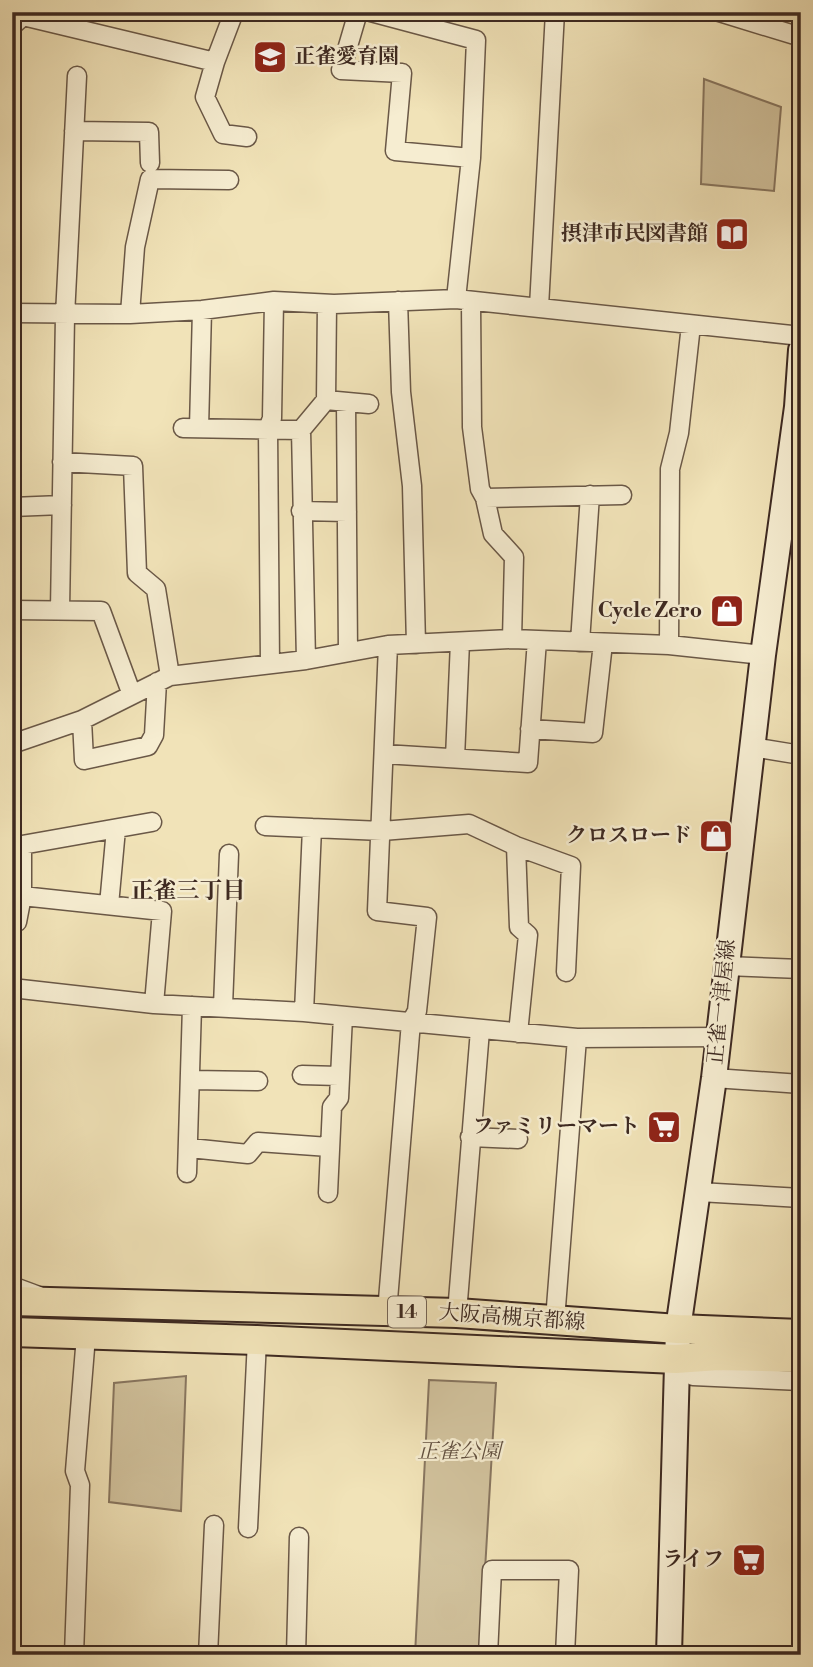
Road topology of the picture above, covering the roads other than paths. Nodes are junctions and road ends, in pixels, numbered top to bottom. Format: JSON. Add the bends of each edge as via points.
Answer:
{"nodes":[{"id":1,"x":234,"y":12,"type":"edge"},
{"id":2,"x":358,"y":12,"type":"edge"},
{"id":3,"x":371,"y":12,"type":"edge"},
{"id":4,"x":555,"y":12,"type":"edge"},
{"id":5,"x":719,"y":12,"type":"edge"},
{"id":6,"x":12,"y":26,"type":"edge"},
{"id":7,"x":801,"y":37,"type":"edge"},
{"id":8,"x":215,"y":62,"type":"junction"},
{"id":9,"x":78,"y":76,"type":"dead end"},
{"id":10,"x":74,"y":131,"type":"junction"},
{"id":11,"x":247,"y":137,"type":"dead end"},
{"id":12,"x":471,"y":158,"type":"junction"},
{"id":13,"x":150,"y":163,"type":"dead end"},
{"id":14,"x":229,"y":180,"type":"dead end"},
{"id":15,"x":274,"y":301,"type":"junction"},
{"id":16,"x":463,"y":301,"type":"junction"},
{"id":17,"x":398,"y":302,"type":"junction"},
{"id":18,"x":327,"y":304,"type":"junction"},
{"id":19,"x":539,"y":307,"type":"junction"},
{"id":20,"x":202,"y":310,"type":"junction"},
{"id":21,"x":12,"y":313,"type":"edge"},
{"id":22,"x":131,"y":314,"type":"junction"},
{"id":23,"x":65,"y":316,"type":"junction"},
{"id":24,"x":691,"y":325,"type":"junction"},
{"id":25,"x":801,"y":336,"type":"edge"},
{"id":26,"x":801,"y":350,"type":"edge"},
{"id":27,"x":326,"y":400,"type":"junction"},
{"id":28,"x":346,"y":402,"type":"junction"},
{"id":29,"x":369,"y":404,"type":"dead end"},
{"id":30,"x":799,"y":407,"type":"edge"},
{"id":31,"x":268,"y":429,"type":"junction"},
{"id":32,"x":301,"y":430,"type":"junction"},
{"id":33,"x":62,"y":462,"type":"junction"},
{"id":34,"x":590,"y":495,"type":"junction"},
{"id":35,"x":622,"y":495,"type":"dead end"},
{"id":36,"x":485,"y":498,"type":"junction"},
{"id":37,"x":62,"y":505,"type":"junction"},
{"id":38,"x":12,"y":507,"type":"edge"},
{"id":39,"x":301,"y":511,"type":"junction"},
{"id":40,"x":347,"y":512,"type":"junction"},
{"id":41,"x":12,"y":610,"type":"edge"},
{"id":42,"x":60,"y":610,"type":"junction"},
{"id":43,"x":512,"y":639,"type":"junction"},
{"id":44,"x":537,"y":640,"type":"junction"},
{"id":45,"x":460,"y":642,"type":"junction"},
{"id":46,"x":580,"y":642,"type":"junction"},
{"id":47,"x":603,"y":643,"type":"junction"},
{"id":48,"x":416,"y":644,"type":"junction"},
{"id":49,"x":387,"y":645,"type":"junction"},
{"id":50,"x":669,"y":645,"type":"junction"},
{"id":51,"x":348,"y":652,"type":"junction"},
{"id":52,"x":763,"y":655,"type":"junction"},
{"id":53,"x":306,"y":660,"type":"junction"},
{"id":54,"x":270,"y":664,"type":"junction"},
{"id":55,"x":164,"y":679,"type":"junction"},
{"id":56,"x":132,"y":695,"type":"junction"},
{"id":57,"x":82,"y":720,"type":"junction"},
{"id":58,"x":530,"y":729,"type":"junction"},
{"id":59,"x":12,"y":744,"type":"edge"},
{"id":60,"x":752,"y":747,"type":"junction"},
{"id":61,"x":384,"y":754,"type":"junction"},
{"id":62,"x":801,"y":755,"type":"edge"},
{"id":63,"x":455,"y":758,"type":"junction"},
{"id":64,"x":152,"y":822,"type":"dead end"},
{"id":65,"x":265,"y":826,"type":"dead end"},
{"id":66,"x":312,"y":828,"type":"junction"},
{"id":67,"x":116,"y":830,"type":"junction"},
{"id":68,"x":382,"y":831,"type":"junction"},
{"id":69,"x":516,"y":846,"type":"junction"},
{"id":70,"x":229,"y":854,"type":"dead end"},
{"id":71,"x":22,"y":896,"type":"junction"},
{"id":72,"x":109,"y":905,"type":"junction"},
{"id":73,"x":12,"y":922,"type":"edge"},
{"id":74,"x":798,"y":965,"type":"edge"},
{"id":75,"x":726,"y":966,"type":"junction"},
{"id":76,"x":566,"y":972,"type":"dead end"},
{"id":77,"x":12,"y":988,"type":"edge"},
{"id":78,"x":154,"y":1004,"type":"junction"},
{"id":79,"x":192,"y":1006,"type":"junction"},
{"id":80,"x":223,"y":1006,"type":"junction"},
{"id":81,"x":304,"y":1012,"type":"junction"},
{"id":82,"x":343,"y":1016,"type":"junction"},
{"id":83,"x":411,"y":1022,"type":"junction"},
{"id":84,"x":480,"y":1030,"type":"junction"},
{"id":85,"x":518,"y":1033,"type":"junction"},
{"id":86,"x":718,"y":1037,"type":"junction"},
{"id":87,"x":577,"y":1038,"type":"junction"},
{"id":88,"x":302,"y":1075,"type":"dead end"},
{"id":89,"x":339,"y":1076,"type":"junction"},
{"id":90,"x":714,"y":1078,"type":"junction"},
{"id":91,"x":191,"y":1080,"type":"junction"},
{"id":92,"x":258,"y":1081,"type":"dead end"},
{"id":93,"x":801,"y":1084,"type":"edge"},
{"id":94,"x":470,"y":1137,"type":"junction"},
{"id":95,"x":518,"y":1139,"type":"dead end"},
{"id":96,"x":329,"y":1147,"type":"junction"},
{"id":97,"x":190,"y":1148,"type":"junction"},
{"id":98,"x":187,"y":1173,"type":"dead end"},
{"id":99,"x":699,"y":1192,"type":"junction"},
{"id":100,"x":328,"y":1193,"type":"dead end"},
{"id":101,"x":801,"y":1198,"type":"edge"},
{"id":102,"x":12,"y":1286,"type":"edge"},
{"id":103,"x":12,"y":1301,"type":"edge"},
{"id":104,"x":52,"y":1302,"type":"junction"},
{"id":105,"x":387,"y":1312,"type":"junction"},
{"id":106,"x":457,"y":1313,"type":"junction"},
{"id":107,"x":555,"y":1320,"type":"junction"},
{"id":108,"x":678,"y":1329,"type":"junction"},
{"id":109,"x":12,"y":1332,"type":"edge"},
{"id":110,"x":50,"y":1334,"type":"junction"},
{"id":111,"x":86,"y":1336,"type":"junction"},
{"id":112,"x":799,"y":1339,"type":"edge"},
{"id":113,"x":12,"y":1340,"type":"edge"},
{"id":114,"x":257,"y":1340,"type":"junction"},
{"id":115,"x":676,"y":1359,"type":"junction"},
{"id":116,"x":801,"y":1381,"type":"edge"},
{"id":117,"x":214,"y":1525,"type":"dead end"},
{"id":118,"x":248,"y":1528,"type":"dead end"},
{"id":119,"x":299,"y":1537,"type":"dead end"},
{"id":120,"x":74,"y":1655,"type":"edge"},
{"id":121,"x":208,"y":1655,"type":"edge"},
{"id":122,"x":296,"y":1655,"type":"edge"},
{"id":123,"x":488,"y":1655,"type":"edge"},
{"id":124,"x":565,"y":1655,"type":"edge"},
{"id":125,"x":669,"y":1655,"type":"edge"}],
"edges":[{"from":1,"to":8,"type":"street"},
{"from":2,"to":12,"type":"street","via":[[341,69],[402,73],[395,151]]},
{"from":3,"to":12,"type":"street","via":[[476,40]]},
{"from":4,"to":19,"type":"street"},
{"from":5,"to":7,"type":"street"},
{"from":6,"to":8,"type":"street","via":[[23,16]]},
{"from":8,"to":11,"type":"street","via":[[205,97],[223,134]]},
{"from":9,"to":10,"type":"street"},
{"from":10,"to":13,"type":"street","via":[[149,132]]},
{"from":10,"to":23,"type":"street"},
{"from":12,"to":16,"type":"street"},
{"from":14,"to":22,"type":"street","via":[[150,179],[135,247]]},
{"from":15,"to":18,"type":"street"},
{"from":15,"to":20,"type":"street"},
{"from":15,"to":31,"type":"street"},
{"from":16,"to":17,"type":"street"},
{"from":16,"to":19,"type":"street"},
{"from":16,"to":36,"type":"street","via":[[472,426]]},
{"from":17,"to":18,"type":"street"},
{"from":17,"to":48,"type":"street","via":[[401,392],[412,486]]},
{"from":18,"to":27,"type":"street"},
{"from":19,"to":24,"type":"street"},
{"from":20,"to":22,"type":"street"},
{"from":20,"to":31,"type":"street","via":[[191,428]]},
{"from":21,"to":23,"type":"street"},
{"from":22,"to":23,"type":"street"},
{"from":23,"to":33,"type":"street"},
{"from":24,"to":25,"type":"street"},
{"from":24,"to":50,"type":"street","via":[[679,433],[670,469]]},
{"from":26,"to":30,"type":"main road","name":"正雀一津屋線"},
{"from":27,"to":28,"type":"street"},
{"from":27,"to":32,"type":"street"},
{"from":28,"to":29,"type":"street"},
{"from":28,"to":40,"type":"street"},
{"from":30,"to":52,"type":"main road","name":"正雀一津屋線"},
{"from":31,"to":32,"type":"street"},
{"from":31,"to":54,"type":"street"},
{"from":32,"to":39,"type":"street"},
{"from":33,"to":37,"type":"street"},
{"from":33,"to":55,"type":"street","via":[[133,466],[137,573],[156,589]]},
{"from":34,"to":35,"type":"street"},
{"from":34,"to":36,"type":"street"},
{"from":34,"to":46,"type":"street"},
{"from":36,"to":43,"type":"street","via":[[494,534],[514,557]]},
{"from":37,"to":38,"type":"street"},
{"from":37,"to":42,"type":"street"},
{"from":39,"to":40,"type":"street"},
{"from":39,"to":53,"type":"street"},
{"from":40,"to":51,"type":"street"},
{"from":41,"to":42,"type":"street"},
{"from":42,"to":56,"type":"street","via":[[102,611]]},
{"from":43,"to":44,"type":"street"},
{"from":43,"to":45,"type":"street"},
{"from":44,"to":46,"type":"street"},
{"from":44,"to":58,"type":"street"},
{"from":45,"to":48,"type":"street"},
{"from":45,"to":63,"type":"street"},
{"from":46,"to":47,"type":"street"},
{"from":47,"to":50,"type":"street"},
{"from":47,"to":58,"type":"street","via":[[593,733]]},
{"from":48,"to":49,"type":"street"},
{"from":49,"to":51,"type":"street"},
{"from":49,"to":61,"type":"street"},
{"from":50,"to":52,"type":"street"},
{"from":51,"to":53,"type":"street"},
{"from":52,"to":60,"type":"main road","name":"正雀一津屋線"},
{"from":53,"to":54,"type":"street"},
{"from":54,"to":55,"type":"street"},
{"from":55,"to":56,"type":"street"},
{"from":55,"to":57,"type":"street","via":[[148,746],[85,760]]},
{"from":56,"to":57,"type":"street"},
{"from":57,"to":59,"type":"street"},
{"from":58,"to":63,"type":"street","via":[[528,763]]},
{"from":60,"to":62,"type":"street"},
{"from":60,"to":75,"type":"main road","name":"正雀一津屋線"},
{"from":61,"to":63,"type":"street"},
{"from":61,"to":68,"type":"street"},
{"from":64,"to":67,"type":"street"},
{"from":65,"to":66,"type":"street"},
{"from":66,"to":68,"type":"street"},
{"from":66,"to":81,"type":"street"},
{"from":67,"to":71,"type":"street","via":[[22,845]]},
{"from":67,"to":72,"type":"street"},
{"from":68,"to":69,"type":"street","via":[[469,824]]},
{"from":68,"to":83,"type":"street","via":[[377,911],[427,917],[417,1011]]},
{"from":69,"to":76,"type":"street","via":[[571,866]]},
{"from":69,"to":85,"type":"street","via":[[519,927],[528,934]]},
{"from":70,"to":80,"type":"street"},
{"from":71,"to":72,"type":"street"},
{"from":71,"to":73,"type":"street","via":[[17,922]]},
{"from":72,"to":78,"type":"street","via":[[162,911]]},
{"from":74,"to":75,"type":"street"},
{"from":75,"to":86,"type":"main road","name":"正雀一津屋線"},
{"from":77,"to":78,"type":"street"},
{"from":78,"to":79,"type":"street"},
{"from":79,"to":80,"type":"street"},
{"from":79,"to":91,"type":"street"},
{"from":80,"to":81,"type":"street"},
{"from":81,"to":82,"type":"street"},
{"from":82,"to":83,"type":"street"},
{"from":82,"to":89,"type":"street"},
{"from":83,"to":84,"type":"street"},
{"from":83,"to":105,"type":"street"},
{"from":84,"to":85,"type":"street"},
{"from":84,"to":94,"type":"street"},
{"from":85,"to":87,"type":"street"},
{"from":86,"to":87,"type":"street"},
{"from":86,"to":90,"type":"main road","name":"正雀一津屋線"},
{"from":87,"to":107,"type":"street"},
{"from":88,"to":89,"type":"street"},
{"from":89,"to":96,"type":"street"},
{"from":90,"to":93,"type":"street"},
{"from":90,"to":99,"type":"main road","name":"正雀一津屋線"},
{"from":91,"to":92,"type":"street"},
{"from":91,"to":97,"type":"street"},
{"from":94,"to":95,"type":"street"},
{"from":94,"to":106,"type":"street"},
{"from":96,"to":97,"type":"street","via":[[258,1142],[248,1154]]},
{"from":96,"to":100,"type":"street"},
{"from":97,"to":98,"type":"street"},
{"from":99,"to":101,"type":"street"},
{"from":99,"to":108,"type":"main road","name":"正雀一津屋線"},
{"from":102,"to":104,"type":"street"},
{"from":103,"to":104,"type":"main road","name":"大阪高槻京都線","number":"14"},
{"from":104,"to":105,"type":"main road","name":"大阪高槻京都線","number":"14"},
{"from":105,"to":106,"type":"main road","name":"大阪高槻京都線","number":"14"},
{"from":106,"to":107,"type":"main road","name":"大阪高槻京都線","number":"14"},
{"from":107,"to":108,"type":"main road","name":"大阪高槻京都線","number":"14"},
{"from":108,"to":112,"type":"main road","name":"大阪高槻京都線","number":"14"},
{"from":108,"to":115,"type":"main road","name":"正雀一津屋線"},
{"from":109,"to":110,"type":"main road","name":"大阪高槻京都線","number":"14"},
{"from":110,"to":111,"type":"main road","name":"大阪高槻京都線","number":"14"},
{"from":110,"to":113,"type":"street"},
{"from":111,"to":114,"type":"main road","name":"大阪高槻京都線","number":"14"},
{"from":111,"to":120,"type":"street","via":[[75,1471],[80,1485]]},
{"from":112,"to":115,"type":"main road","name":"大阪高槻京都線","number":"14","via":[[718,1356]]},
{"from":114,"to":115,"type":"main road","name":"大阪高槻京都線","number":"14"},
{"from":114,"to":118,"type":"street"},
{"from":115,"to":116,"type":"street","via":[[693,1376]]},
{"from":115,"to":125,"type":"main road","name":"正雀一津屋線"},
{"from":117,"to":121,"type":"street"},
{"from":119,"to":122,"type":"street"},
{"from":123,"to":124,"type":"street","via":[[492,1570],[569,1570]]}]}
